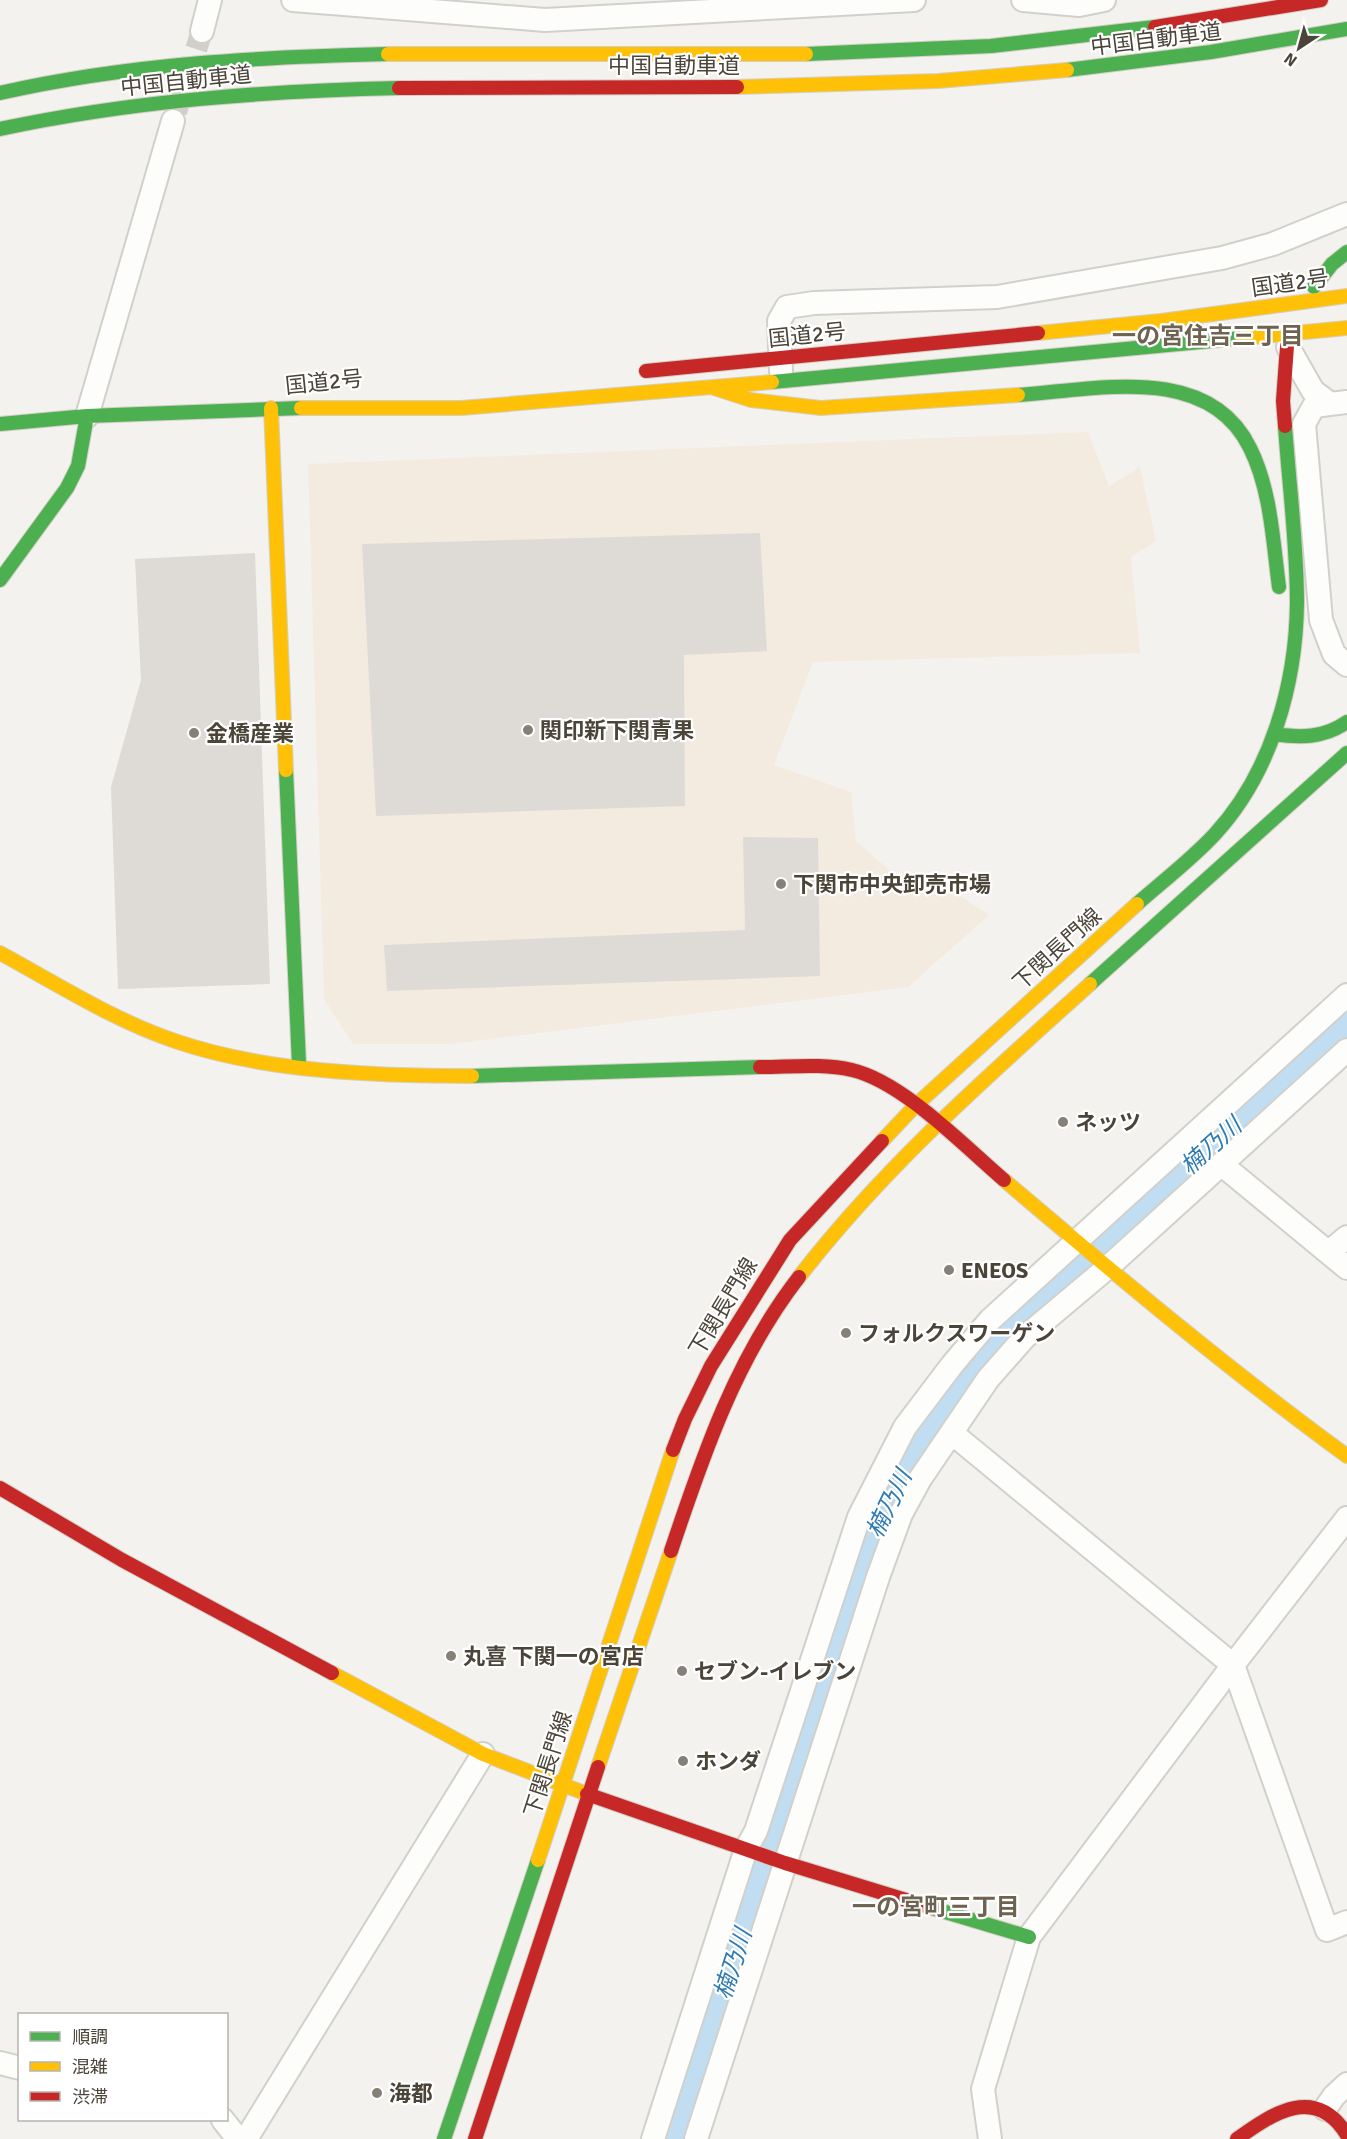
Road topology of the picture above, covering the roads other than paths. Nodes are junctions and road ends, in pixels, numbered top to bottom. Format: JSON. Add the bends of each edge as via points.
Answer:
{"nodes":[{"id":1,"x":210,"y":0,"type":"edge"},
{"id":2,"x":293,"y":0,"type":"edge"},
{"id":3,"x":914,"y":0,"type":"edge"},
{"id":4,"x":1023,"y":0,"type":"edge"},
{"id":5,"x":1104,"y":0,"type":"edge"},
{"id":6,"x":1321,"y":0,"type":"edge"},
{"id":7,"x":1347,"y":29,"type":"edge"},
{"id":8,"x":202,"y":31,"type":"tunnel mouth"},
{"id":9,"x":0,"y":93,"type":"edge"},
{"id":10,"x":173,"y":121,"type":"tunnel mouth"},
{"id":11,"x":0,"y":129,"type":"edge"},
{"id":12,"x":1347,"y":214,"type":"edge"},
{"id":13,"x":1347,"y":252,"type":"edge"},
{"id":14,"x":1314,"y":286,"type":"dead end"},
{"id":15,"x":1347,"y":296,"type":"edge"},
{"id":16,"x":1347,"y":328,"type":"edge"},
{"id":17,"x":1287,"y":346,"type":"joint"},
{"id":18,"x":781,"y":358,"type":"junction"},
{"id":19,"x":629,"y":373,"type":"dead end"},
{"id":20,"x":782,"y":382,"type":"junction"},
{"id":21,"x":714,"y":388,"type":"junction"},
{"id":22,"x":419,"y":394,"type":"dead end"},
{"id":23,"x":1338,"y":402,"type":"edge"},
{"id":24,"x":271,"y":408,"type":"junction"},
{"id":25,"x":87,"y":416,"type":"junction"},
{"id":26,"x":0,"y":424,"type":"edge"},
{"id":27,"x":0,"y":580,"type":"edge"},
{"id":28,"x":1281,"y":601,"type":"dead end"},
{"id":29,"x":1282,"y":623,"type":"dead end"},
{"id":30,"x":1347,"y":664,"type":"edge"},
{"id":31,"x":1279,"y":714,"type":"junction"},
{"id":32,"x":1347,"y":722,"type":"edge"},
{"id":33,"x":1274,"y":734,"type":"junction"},
{"id":34,"x":1347,"y":753,"type":"edge"},
{"id":35,"x":0,"y":953,"type":"edge"},
{"id":36,"x":1347,"y":995,"type":"edge"},
{"id":37,"x":1347,"y":1050,"type":"edge"},
{"id":38,"x":299,"y":1064,"type":"junction"},
{"id":39,"x":915,"y":1105,"type":"junction"},
{"id":40,"x":937,"y":1123,"type":"junction"},
{"id":41,"x":1221,"y":1164,"type":"junction"},
{"id":42,"x":1347,"y":1237,"type":"edge"},
{"id":43,"x":1079,"y":1243,"type":"junction"},
{"id":44,"x":1329,"y":1252,"type":"junction"},
{"id":45,"x":1104,"y":1265,"type":"junction"},
{"id":46,"x":1347,"y":1268,"type":"edge"},
{"id":47,"x":953,"y":1434,"type":"junction"},
{"id":48,"x":1347,"y":1456,"type":"edge"},
{"id":49,"x":0,"y":1488,"type":"edge"},
{"id":50,"x":1347,"y":1518,"type":"edge"},
{"id":51,"x":1233,"y":1665,"type":"junction"},
{"id":52,"x":483,"y":1754,"type":"junction"},
{"id":53,"x":563,"y":1786,"type":"junction"},
{"id":54,"x":587,"y":1794,"type":"junction"},
{"id":55,"x":749,"y":1850,"type":"junction"},
{"id":56,"x":781,"y":1861,"type":"junction"},
{"id":57,"x":1347,"y":1922,"type":"edge"},
{"id":58,"x":1029,"y":1937,"type":"junction"},
{"id":59,"x":0,"y":2063,"type":"edge"},
{"id":60,"x":18,"y":2068,"type":"edge"},
{"id":61,"x":1347,"y":2084,"type":"edge"},
{"id":62,"x":1325,"y":2109,"type":"junction"},
{"id":63,"x":225,"y":2121,"type":"edge"},
{"id":64,"x":1347,"y":2135,"type":"edge"},
{"id":65,"x":238,"y":2139,"type":"edge"},
{"id":66,"x":246,"y":2139,"type":"edge"},
{"id":67,"x":444,"y":2139,"type":"edge"},
{"id":68,"x":475,"y":2139,"type":"edge"},
{"id":69,"x":653,"y":2139,"type":"edge"},
{"id":70,"x":696,"y":2139,"type":"edge"},
{"id":71,"x":990,"y":2139,"type":"edge"},
{"id":72,"x":1237,"y":2139,"type":"edge"}],
"edges":[{"from":1,"to":8,"type":"street"},
{"from":2,"to":3,"type":"street","via":[[545,20]]},
{"from":4,"to":5,"type":"street","via":[[1079,5]]},
{"from":6,"to":9,"type":"main road","name":"中国自動車道","via":[[1095,35],[951,48],[795,54],[320,55],[209,61],[99,74]]},
{"from":7,"to":11,"type":"main road","name":"中国自動車道","via":[[1099,68],[943,81],[801,86],[526,85],[216,96]]},
{"from":10,"to":25,"type":"street"},
{"from":12,"to":18,"type":"street","via":[[1273,244],[1222,258],[997,297],[814,303],[787,308],[779,321]]},
{"from":13,"to":14,"type":"main road"},
{"from":15,"to":18,"type":"main road","name":"国道2号","via":[[1161,321]]},
{"from":16,"to":20,"type":"main road","name":"国道2号"},
{"from":17,"to":23,"type":"street","via":[[1313,391]]},
{"from":17,"to":31,"type":"main road","via":[[1283,401],[1297,603],[1296,629]]},
{"from":18,"to":19,"type":"main road","name":"国道2号"},
{"from":18,"to":20,"type":"street"},
{"from":20,"to":21,"type":"main road","name":"国道2号"},
{"from":21,"to":24,"type":"main road","name":"国道2号","via":[[461,408]]},
{"from":21,"to":28,"type":"main road","via":[[751,400],[820,408],[1161,386],[1201,396],[1230,415],[1256,460]]},
{"from":22,"to":24,"type":"main road","name":"国道2号"},
{"from":23,"to":30,"type":"street","via":[[1314,405],[1304,424],[1321,620],[1334,654]]},
{"from":24,"to":25,"type":"main road","name":"国道2号"},
{"from":24,"to":38,"type":"main road"},
{"from":25,"to":26,"type":"main road","name":"国道2号"},
{"from":25,"to":27,"type":"main road","via":[[78,466],[68,488]]},
{"from":29,"to":31,"type":"main road"},
{"from":31,"to":33,"type":"main road","name":"下関長門線"},
{"from":32,"to":33,"type":"main road","via":[[1317,737]]},
{"from":33,"to":39,"type":"main road","name":"下関長門線","via":[[1255,779],[1215,834]]},
{"from":34,"to":40,"type":"main road","name":"下関長門線"},
{"from":35,"to":38,"type":"main road","via":[[132,1024],[173,1040],[226,1055]]},
{"from":36,"to":43,"type":"street"},
{"from":37,"to":41,"type":"street"},
{"from":38,"to":39,"type":"main road","via":[[462,1076],[744,1067],[840,1068],[865,1073],[890,1085]]},
{"from":39,"to":40,"type":"main road"},
{"from":39,"to":53,"type":"main road","name":"下関長門線","via":[[790,1240],[711,1366],[685,1419],[654,1503]]},
{"from":40,"to":43,"type":"main road"},
{"from":40,"to":54,"type":"main road","name":"下関長門線","via":[[838,1227],[764,1329],[734,1383],[708,1442]]},
{"from":41,"to":44,"type":"street"},
{"from":41,"to":45,"type":"street"},
{"from":42,"to":44,"type":"street"},
{"from":43,"to":45,"type":"main road"},
{"from":43,"to":55,"type":"street","via":[[990,1320],[904,1427],[859,1517]]},
{"from":44,"to":46,"type":"street"},
{"from":45,"to":47,"type":"street","via":[[1025,1337],[988,1378]]},
{"from":45,"to":48,"type":"main road","via":[[1250,1385]]},
{"from":47,"to":51,"type":"street"},
{"from":47,"to":56,"type":"street","via":[[900,1515]]},
{"from":49,"to":52,"type":"main road","via":[[123,1560]]},
{"from":50,"to":51,"type":"street"},
{"from":51,"to":57,"type":"street","via":[[1328,1930]]},
{"from":51,"to":58,"type":"street"},
{"from":52,"to":53,"type":"main road"},
{"from":52,"to":66,"type":"street"},
{"from":53,"to":54,"type":"main road"},
{"from":53,"to":67,"type":"main road","name":"下関長門線"},
{"from":54,"to":55,"type":"main road"},
{"from":54,"to":68,"type":"main road","name":"下関長門線","via":[[540,1949]]},
{"from":55,"to":56,"type":"main road"},
{"from":55,"to":69,"type":"street"},
{"from":56,"to":58,"type":"main road"},
{"from":56,"to":70,"type":"street"},
{"from":58,"to":71,"type":"street","via":[[983,2089]]},
{"from":59,"to":60,"type":"street"},
{"from":61,"to":62,"type":"street"},
{"from":62,"to":64,"type":"main road","via":[[1335,2115]]},
{"from":62,"to":72,"type":"main road","via":[[1301,2106],[1273,2117]]},
{"from":63,"to":65,"type":"street"}]}
